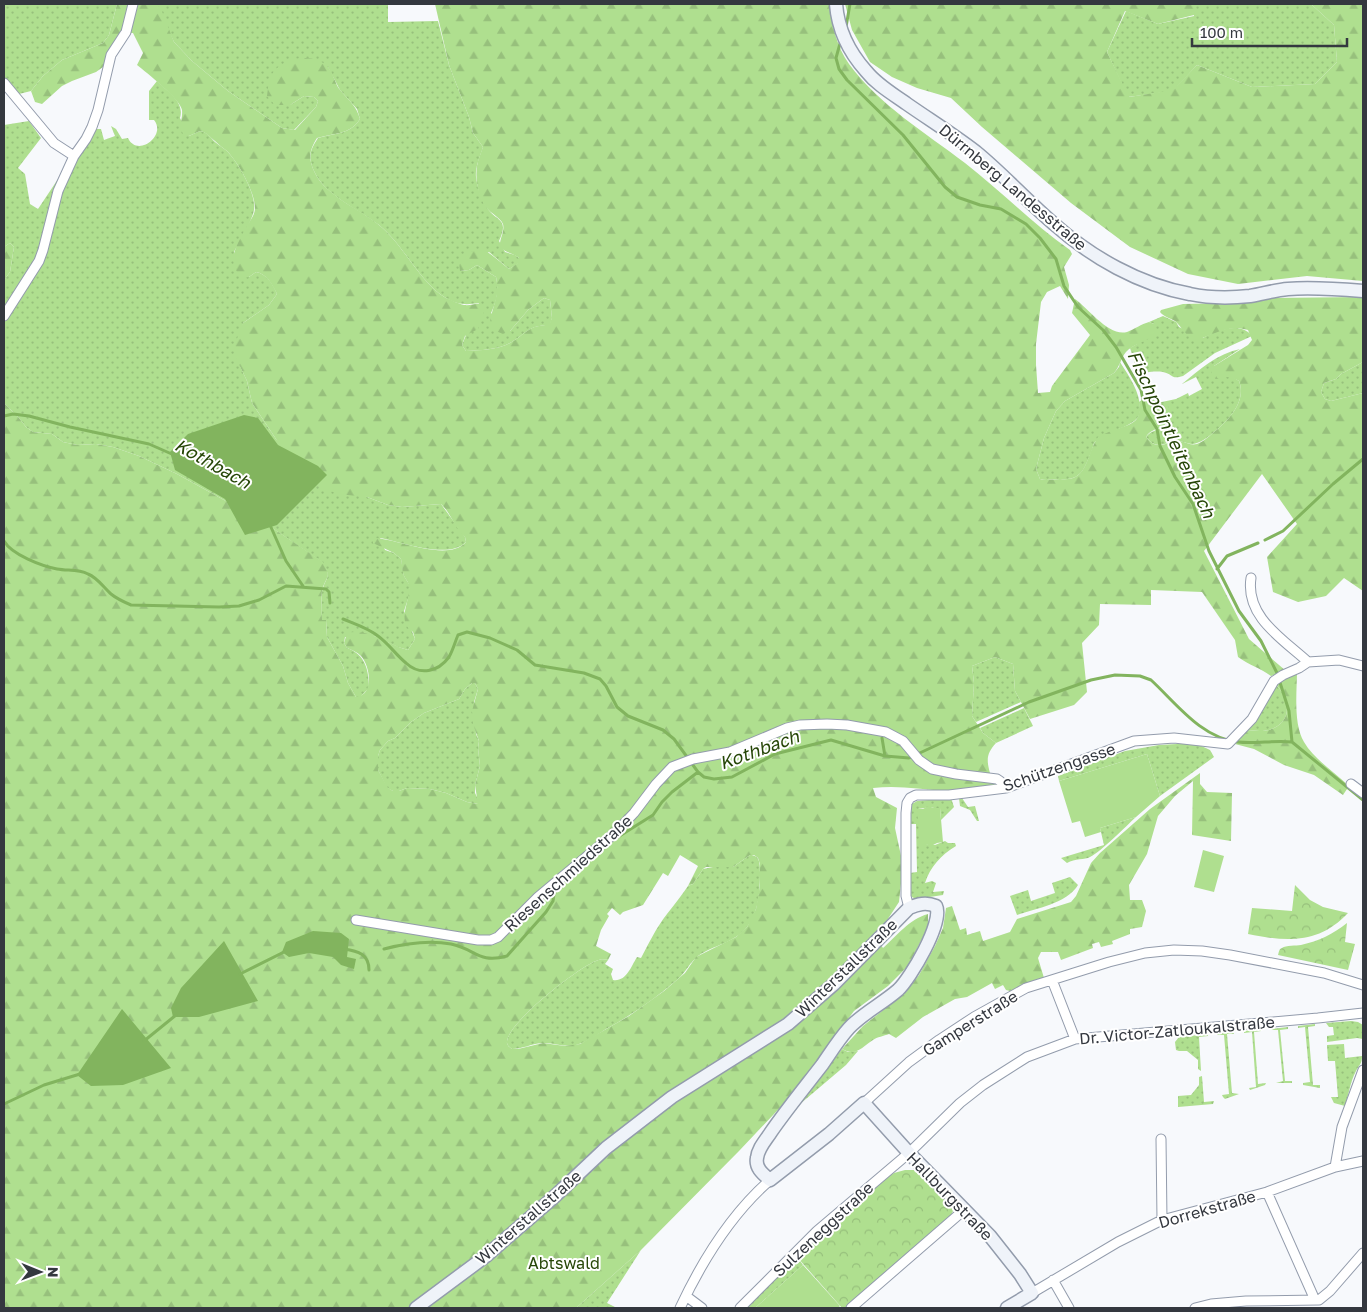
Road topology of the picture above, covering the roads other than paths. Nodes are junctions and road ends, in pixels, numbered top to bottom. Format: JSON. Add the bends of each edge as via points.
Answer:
{"nodes":[{"id":1,"x":133,"y":4,"type":"edge"},
{"id":2,"x":836,"y":4,"type":"edge"},
{"id":3,"x":4,"y":83,"type":"edge"},
{"id":4,"x":74,"y":156,"type":"junction"},
{"id":5,"x":1363,"y":291,"type":"edge"},
{"id":6,"x":4,"y":316,"type":"edge"},
{"id":7,"x":1251,"y":578,"type":"dead end"},
{"id":8,"x":1308,"y":662,"type":"junction"},
{"id":9,"x":1363,"y":666,"type":"edge"},
{"id":10,"x":1351,"y":784,"type":"dead end"},
{"id":11,"x":1006,"y":788,"type":"junction"},
{"id":12,"x":1363,"y":794,"type":"edge"},
{"id":13,"x":908,"y":908,"type":"junction"},
{"id":14,"x":356,"y":920,"type":"dead end"},
{"id":15,"x":1052,"y":980,"type":"junction"},
{"id":16,"x":1363,"y":985,"type":"edge"},
{"id":17,"x":1363,"y":1013,"type":"edge"},
{"id":18,"x":1075,"y":1039,"type":"junction"},
{"id":19,"x":1363,"y":1070,"type":"edge"},
{"id":20,"x":864,"y":1103,"type":"junction"},
{"id":21,"x":1161,"y":1139,"type":"dead end"},
{"id":22,"x":909,"y":1153,"type":"junction"},
{"id":23,"x":1363,"y":1160,"type":"edge"},
{"id":24,"x":1335,"y":1167,"type":"junction"},
{"id":25,"x":770,"y":1180,"type":"junction"},
{"id":26,"x":1267,"y":1192,"type":"junction"},
{"id":27,"x":964,"y":1210,"type":"junction"},
{"id":28,"x":1162,"y":1220,"type":"junction"},
{"id":29,"x":1363,"y":1253,"type":"edge"},
{"id":30,"x":1053,"y":1280,"type":"junction"},
{"id":31,"x":1032,"y":1293,"type":"junction"},
{"id":32,"x":686,"y":1296,"type":"junction"},
{"id":33,"x":1315,"y":1300,"type":"junction"},
{"id":34,"x":416,"y":1308,"type":"edge"},
{"id":35,"x":680,"y":1308,"type":"edge"},
{"id":36,"x":702,"y":1308,"type":"edge"},
{"id":37,"x":740,"y":1308,"type":"edge"},
{"id":38,"x":851,"y":1308,"type":"edge"},
{"id":39,"x":1008,"y":1308,"type":"edge"},
{"id":40,"x":1069,"y":1308,"type":"edge"},
{"id":41,"x":1195,"y":1308,"type":"edge"}],
"edges":[{"from":1,"to":4,"type":"street","via":[[126,32],[111,55],[94,120]]},
{"from":2,"to":5,"type":"street","name":"Dürrnberg Landesstraße","via":[[842,33],[867,73],[977,153],[1082,246],[1117,267],[1161,286],[1214,297],[1308,288]]},
{"from":3,"to":4,"type":"street","via":[[54,143]]},
{"from":4,"to":6,"type":"street","via":[[58,191],[47,241],[39,260]]},
{"from":7,"to":8,"type":"street","via":[[1251,596],[1260,618]]},
{"from":8,"to":9,"type":"street","via":[[1339,660]]},
{"from":8,"to":11,"type":"street","name":"Schützengasse","via":[[1274,681],[1252,719],[1228,744],[1174,738],[1134,741]]},
{"from":10,"to":12,"type":"street"},
{"from":11,"to":13,"type":"street","name":"Schützengasse","via":[[910,798],[906,813]]},
{"from":11,"to":14,"type":"street","name":"Riesenschmiedstraße","via":[[997,780],[941,771],[925,765],[903,741],[882,731],[847,724],[794,726],[730,752],[672,767],[614,833],[545,891],[495,939],[478,940],[412,931]]},
{"from":13,"to":25,"type":"street","name":"Winterstallstraße","via":[[919,903],[936,906],[938,916],[929,940],[906,981],[849,1028],[759,1149],[756,1164]]},
{"from":13,"to":34,"type":"street","name":"Winterstallstraße","via":[[834,984],[788,1024],[672,1097],[643,1119],[486,1256]]},
{"from":15,"to":16,"type":"street","name":"Gamperstraße","via":[[1145,953],[1174,950],[1272,962]]},
{"from":15,"to":18,"type":"street"},
{"from":15,"to":20,"type":"street","name":"Gamperstraße","via":[[1026,988],[974,1017],[909,1062]]},
{"from":17,"to":18,"type":"street","name":"Dr. Victor-Zatloukalstraße"},
{"from":18,"to":22,"type":"street","name":"Dr. Victor-Zatloukalstraße","via":[[1027,1058],[984,1085],[960,1103]]},
{"from":19,"to":24,"type":"street","via":[[1342,1127]]},
{"from":20,"to":22,"type":"street","name":"Hallburgstraße"},
{"from":20,"to":25,"type":"street","name":"Gamperstraße"},
{"from":21,"to":28,"type":"street"},
{"from":22,"to":27,"type":"street","name":"Hallburgstraße"},
{"from":22,"to":37,"type":"street","name":"Sulzeneggstraße","via":[[817,1231]]},
{"from":23,"to":24,"type":"street","name":"Dorrekstraße"},
{"from":24,"to":26,"type":"street","name":"Dorrekstraße"},
{"from":25,"to":32,"type":"street","name":"Gamperstraße","via":[[734,1216]]},
{"from":26,"to":28,"type":"street","name":"Dorrekstraße"},
{"from":26,"to":33,"type":"street"},
{"from":27,"to":31,"type":"street","name":"Hallburgstraße","via":[[1006,1255]]},
{"from":27,"to":38,"type":"street"},
{"from":28,"to":30,"type":"street","name":"Dorrekstraße"},
{"from":29,"to":33,"type":"street","via":[[1330,1291]]},
{"from":30,"to":31,"type":"street","name":"Dorrekstraße"},
{"from":30,"to":40,"type":"street"},
{"from":31,"to":39,"type":"street","name":"Dorrekstraße"},
{"from":32,"to":35,"type":"street","name":"Gamperstraße"},
{"from":32,"to":36,"type":"street"},
{"from":33,"to":41,"type":"street","via":[[1246,1301]]}]}
